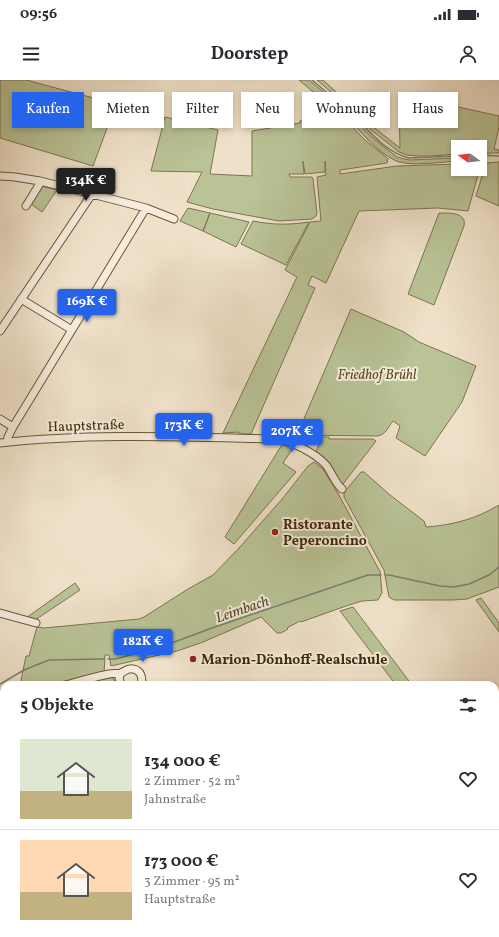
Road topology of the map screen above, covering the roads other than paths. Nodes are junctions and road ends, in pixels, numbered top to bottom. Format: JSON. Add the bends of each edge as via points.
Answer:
{"nodes":[{"id":1,"x":0,"y":176,"type":"edge"},
{"id":2,"x":40,"y":182,"type":"junction"},
{"id":3,"x":92,"y":194,"type":"junction"},
{"id":4,"x":26,"y":206,"type":"dead end"},
{"id":5,"x":146,"y":208,"type":"junction"},
{"id":6,"x":174,"y":219,"type":"dead end"},
{"id":7,"x":21,"y":299,"type":"junction"},
{"id":8,"x":0,"y":330,"type":"edge"},
{"id":9,"x":72,"y":330,"type":"junction"},
{"id":10,"x":0,"y":419,"type":"edge"},
{"id":11,"x":13,"y":427,"type":"junction"},
{"id":12,"x":3,"y":443,"type":"edge"},
{"id":13,"x":0,"y":451,"type":"edge"},
{"id":14,"x":342,"y":489,"type":"dead end"},
{"id":15,"x":0,"y":614,"type":"edge"},
{"id":16,"x":36,"y":623,"type":"dead end"},
{"id":17,"x":121,"y":673,"type":"junction"},
{"id":18,"x":82,"y":681,"type":"edge"},
{"id":19,"x":120,"y":681,"type":"edge"},
{"id":20,"x":142,"y":681,"type":"edge"}],
"edges":[{"from":1,"to":2,"type":"street"},
{"from":2,"to":3,"type":"street"},
{"from":2,"to":4,"type":"street"},
{"from":3,"to":5,"type":"street"},
{"from":3,"to":7,"type":"street"},
{"from":5,"to":6,"type":"street"},
{"from":5,"to":9,"type":"street"},
{"from":7,"to":8,"type":"street"},
{"from":7,"to":9,"type":"street"},
{"from":9,"to":11,"type":"street"},
{"from":10,"to":11,"type":"street"},
{"from":11,"to":12,"type":"street"},
{"from":12,"to":13,"type":"street"},
{"from":12,"to":14,"type":"street","name":"Hauptstraße","via":[[100,437],[275,439],[300,446],[313,455],[325,465]]},
{"from":15,"to":16,"type":"street"},
{"from":17,"to":18,"type":"street"},
{"from":17,"to":19,"type":"street"},
{"from":17,"to":20,"type":"street","via":[[134,668],[141,674]]}]}
